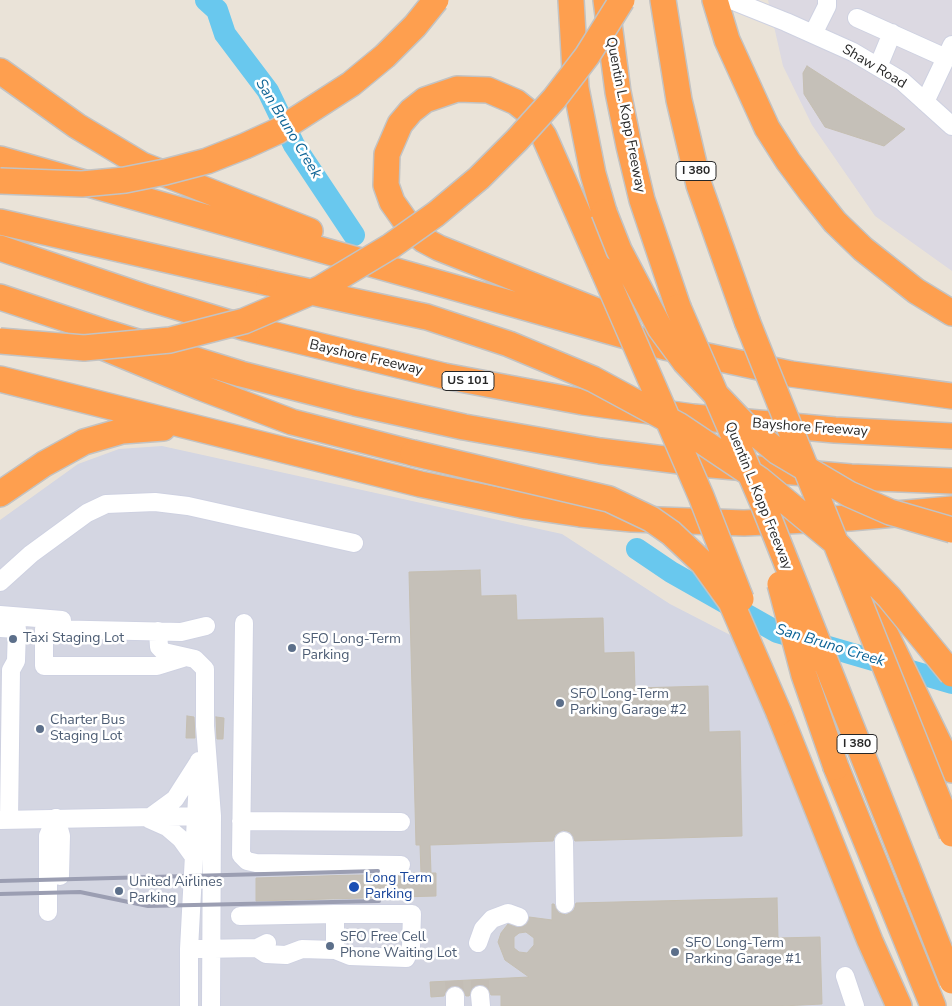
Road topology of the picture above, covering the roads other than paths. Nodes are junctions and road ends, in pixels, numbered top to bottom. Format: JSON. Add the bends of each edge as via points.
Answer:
{"nodes":[{"id":1,"x":436,"y":0,"type":"edge"},
{"id":2,"x":571,"y":0,"type":"edge"},
{"id":3,"x":606,"y":0,"type":"edge"},
{"id":4,"x":622,"y":0,"type":"edge"},
{"id":5,"x":715,"y":0,"type":"edge"},
{"id":6,"x":731,"y":0,"type":"edge"},
{"id":7,"x":825,"y":1,"type":"edge"},
{"id":8,"x":664,"y":8,"type":"edge"},
{"id":9,"x":858,"y":18,"type":"dead end"},
{"id":10,"x":892,"y":33,"type":"junction"},
{"id":11,"x":813,"y":34,"type":"junction"},
{"id":12,"x":949,"y":51,"type":"edge"},
{"id":13,"x":878,"y":67,"type":"junction"},
{"id":14,"x":0,"y":71,"type":"edge"},
{"id":15,"x":925,"y":102,"type":"junction"},
{"id":16,"x":952,"y":126,"type":"edge"},
{"id":17,"x":0,"y":159,"type":"edge"},
{"id":18,"x":0,"y":181,"type":"edge"},
{"id":19,"x":0,"y":222,"type":"edge"},
{"id":20,"x":0,"y":248,"type":"edge"},
{"id":21,"x":379,"y":265,"type":"junction"},
{"id":22,"x":0,"y":298,"type":"edge"},
{"id":23,"x":952,"y":313,"type":"edge"},
{"id":24,"x":0,"y":341,"type":"edge"},
{"id":25,"x":0,"y":379,"type":"edge"},
{"id":26,"x":834,"y":380,"type":"junction"},
{"id":27,"x":952,"y":396,"type":"edge"},
{"id":28,"x":783,"y":408,"type":"junction"},
{"id":29,"x":952,"y":436,"type":"edge"},
{"id":30,"x":265,"y":446,"type":"junction"},
{"id":31,"x":952,"y":481,"type":"edge"},
{"id":32,"x":0,"y":494,"type":"edge"},
{"id":33,"x":764,"y":506,"type":"junction"},
{"id":34,"x":952,"y":509,"type":"edge"},
{"id":35,"x":952,"y":530,"type":"edge"},
{"id":36,"x":354,"y":543,"type":"dead end"},
{"id":37,"x":0,"y":582,"type":"edge"},
{"id":38,"x":244,"y":623,"type":"dead end"},
{"id":39,"x":6,"y":625,"type":"edge"},
{"id":40,"x":158,"y":631,"type":"junction"},
{"id":41,"x":184,"y":658,"type":"junction"},
{"id":42,"x":952,"y":674,"type":"edge"},
{"id":43,"x":779,"y":713,"type":"junction"},
{"id":44,"x":205,"y":726,"type":"junction"},
{"id":45,"x":5,"y":758,"type":"edge"},
{"id":46,"x":198,"y":762,"type":"junction"},
{"id":47,"x":948,"y":762,"type":"edge"},
{"id":48,"x":204,"y":816,"type":"junction"},
{"id":49,"x":56,"y":818,"type":"junction"},
{"id":50,"x":149,"y":818,"type":"junction"},
{"id":51,"x":5,"y":820,"type":"edge"},
{"id":52,"x":241,"y":821,"type":"junction"},
{"id":53,"x":400,"y":822,"type":"dead end"},
{"id":54,"x":952,"y":834,"type":"edge"},
{"id":55,"x":564,"y":841,"type":"dead end"},
{"id":56,"x":194,"y":857,"type":"junction"},
{"id":57,"x":401,"y":866,"type":"dead end"},
{"id":58,"x":565,"y":904,"type":"dead end"},
{"id":59,"x":53,"y":912,"type":"dead end"},
{"id":60,"x":335,"y":914,"type":"junction"},
{"id":61,"x":240,"y":916,"type":"dead end"},
{"id":62,"x":519,"y":917,"type":"dead end"},
{"id":63,"x":478,"y":943,"type":"dead end"},
{"id":64,"x":210,"y":948,"type":"junction"},
{"id":65,"x":189,"y":949,"type":"junction"},
{"id":66,"x":335,"y":950,"type":"junction"},
{"id":67,"x":845,"y":976,"type":"dead end"},
{"id":68,"x":952,"y":981,"type":"edge"},
{"id":69,"x":189,"y":1006,"type":"edge"},
{"id":70,"x":211,"y":1006,"type":"edge"},
{"id":71,"x":855,"y":1006,"type":"edge"},
{"id":72,"x":899,"y":1006,"type":"edge"},
{"id":73,"x":933,"y":1006,"type":"edge"}],
"edges":[{"from":1,"to":18,"type":"highway","bridge":true,"via":[[415,26],[352,84],[278,131],[245,146],[207,161],[125,180],[82,184]]},
{"from":2,"to":35,"type":"highway","bridge":true,"via":[[576,88],[593,174],[618,250],[660,328],[714,394],[778,452],[849,494],[890,512]]},
{"from":3,"to":33,"type":"highway","name":"Quentin L. Kopp Freeway","number":"I 380","bridge":true,"via":[[618,92],[642,200],[678,307]]},
{"from":4,"to":24,"type":"highway","bridge":true,"via":[[571,77],[491,166],[414,230],[321,288],[244,321],[170,340],[84,348]]},
{"from":5,"to":23,"type":"highway","via":[[727,40],[767,128],[788,161],[823,207],[863,249],[890,272]]},
{"from":6,"to":11,"type":"street","name":"Shaw Road"},
{"from":7,"to":11,"type":"street"},
{"from":8,"to":28,"type":"highway","number":"I 380","bridge":true,"via":[[679,100],[699,185],[747,321]]},
{"from":9,"to":10,"type":"street"},
{"from":10,"to":12,"type":"street"},
{"from":10,"to":13,"type":"street"},
{"from":11,"to":13,"type":"street","name":"Shaw Road"},
{"from":12,"to":15,"type":"street"},
{"from":13,"to":15,"type":"street","name":"Shaw Road","via":[[902,81]]},
{"from":14,"to":21,"type":"highway","via":[[76,126],[142,165],[328,238]]},
{"from":15,"to":16,"type":"street","name":"Shaw Road"},
{"from":17,"to":21,"type":"highway"},
{"from":19,"to":42,"type":"highway","bridge":true,"via":[[427,317],[510,344],[593,379],[678,425],[760,480],[835,542],[889,597]]},
{"from":20,"to":29,"type":"highway","name":"Bayshore Freeway","number":"US 101","via":[[246,328],[472,382],[693,417],[826,430]]},
{"from":21,"to":26,"type":"highway","via":[[666,346],[746,365]]},
{"from":22,"to":31,"type":"highway","via":[[241,374],[464,427],[591,449],[712,465],[878,479]]},
{"from":22,"to":43,"type":"highway","bridge":true,"via":[[120,356],[252,407],[330,433],[609,499],[651,519],[703,563],[731,602]]},
{"from":25,"to":30,"type":"highway"},
{"from":26,"to":27,"type":"highway"},
{"from":26,"to":43,"type":"highway","bridge":true,"via":[[651,331],[455,255],[424,240],[400,216],[386,185],[387,154],[400,124],[425,100],[457,89],[488,90],[526,110],[544,136],[603,270],[714,529]]},
{"from":28,"to":47,"type":"highway","bridge":true,"via":[[886,635]]},
{"from":28,"to":54,"type":"highway","number":"I 380","bridge":true},
{"from":30,"to":32,"type":"highway","via":[[178,429],[122,431],[65,451]]},
{"from":30,"to":34,"type":"highway","via":[[473,496],[588,515],[744,523]]},
{"from":33,"to":68,"type":"highway","name":"Quentin L. Kopp Freeway","number":"I 380","bridge":true},
{"from":33,"to":73,"type":"highway","bridge":true,"via":[[766,533],[804,675],[836,767]]},
{"from":36,"to":37,"type":"street","via":[[188,506],[155,502],[106,504],[87,513],[31,554]]},
{"from":38,"to":52,"type":"street"},
{"from":39,"to":40,"type":"street","via":[[45,619],[181,622],[206,626],[181,632]]},
{"from":39,"to":45,"type":"street","via":[[16,661],[11,670]]},
{"from":40,"to":41,"type":"street","via":[[159,647],[164,652]]},
{"from":40,"to":41,"type":"street","via":[[44,630],[44,666],[157,666]]},
{"from":41,"to":44,"type":"street","via":[[195,659],[205,669]]},
{"from":43,"to":72,"type":"highway","via":[[870,942]]},
{"from":44,"to":46,"type":"street"},
{"from":44,"to":48,"type":"street"},
{"from":45,"to":51,"type":"street"},
{"from":46,"to":48,"type":"street"},
{"from":46,"to":50,"type":"street","via":[[175,799]]},
{"from":48,"to":50,"type":"street"},
{"from":48,"to":56,"type":"street"},
{"from":48,"to":64,"type":"street"},
{"from":49,"to":50,"type":"street"},
{"from":49,"to":51,"type":"street"},
{"from":49,"to":59,"type":"street","via":[[61,836]]},
{"from":50,"to":56,"type":"street","via":[[181,839]]},
{"from":52,"to":53,"type":"street"},
{"from":52,"to":57,"type":"street","via":[[241,855],[247,861]]},
{"from":55,"to":58,"type":"street"},
{"from":56,"to":65,"type":"street"},
{"from":60,"to":61,"type":"street"},
{"from":60,"to":66,"type":"street"},
{"from":60,"to":66,"type":"street","via":[[412,914],[411,947],[406,958],[350,956]]},
{"from":62,"to":63,"type":"street","via":[[508,914],[492,918]]},
{"from":64,"to":65,"type":"street"},
{"from":64,"to":66,"type":"street","via":[[257,948],[266,954],[286,955],[302,949]]},
{"from":64,"to":70,"type":"street"},
{"from":65,"to":69,"type":"street"},
{"from":67,"to":71,"type":"street"}]}
